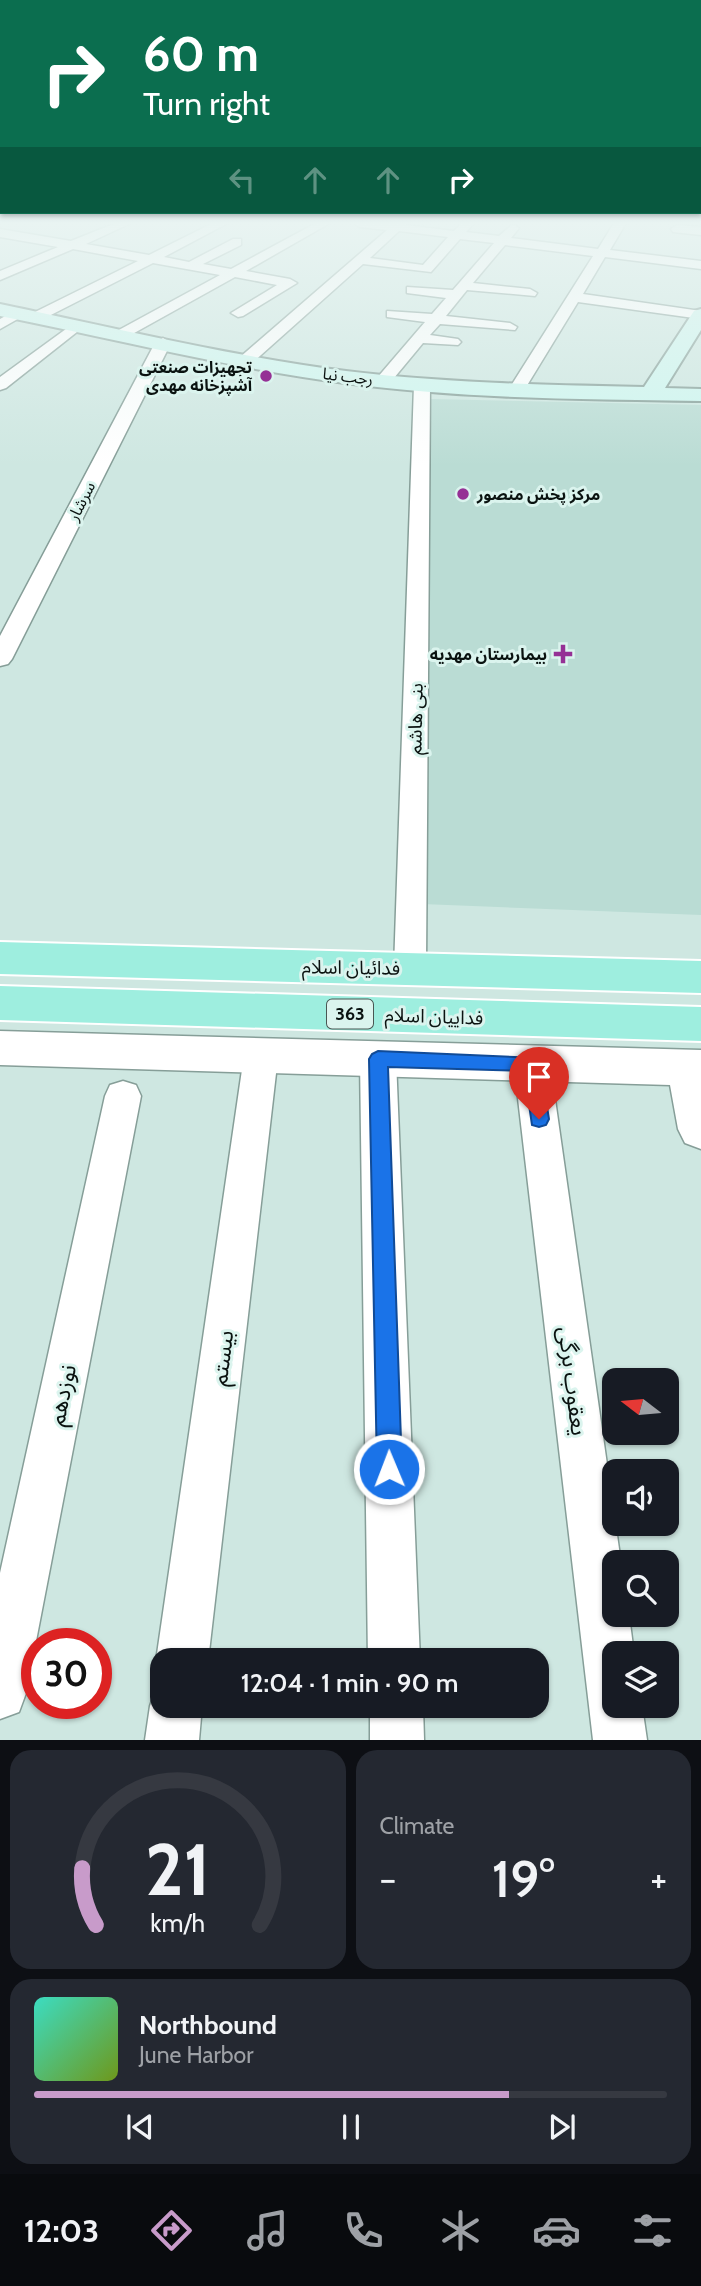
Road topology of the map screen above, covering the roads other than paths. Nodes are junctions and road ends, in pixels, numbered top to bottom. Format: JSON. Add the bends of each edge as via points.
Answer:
{"nodes":[{"id":1,"x":40,"y":304,"type":"edge"},
{"id":2,"x":174,"y":304,"type":"edge"},
{"id":3,"x":253,"y":304,"type":"edge"},
{"id":4,"x":310,"y":304,"type":"edge"},
{"id":5,"x":401,"y":304,"type":"edge"},
{"id":6,"x":449,"y":304,"type":"edge"},
{"id":7,"x":569,"y":304,"type":"edge"},
{"id":8,"x":624,"y":304,"type":"edge"},
{"id":9,"x":18,"y":313,"type":"edge"},
{"id":10,"x":238,"y":313,"type":"dead end"},
{"id":11,"x":393,"y":314,"type":"junction"},
{"id":12,"x":701,"y":315,"type":"edge"},
{"id":13,"x":562,"y":316,"type":"junction"},
{"id":14,"x":436,"y":319,"type":"junction"},
{"id":15,"x":77,"y":325,"type":"junction"},
{"id":16,"x":0,"y":326,"type":"edge"},
{"id":17,"x":380,"y":326,"type":"dead end"},
{"id":18,"x":121,"y":334,"type":"junction"},
{"id":19,"x":550,"y":336,"type":"junction"},
{"id":20,"x":420,"y":338,"type":"junction"},
{"id":21,"x":453,"y":342,"type":"dead end"},
{"id":22,"x":163,"y":343,"type":"junction"},
{"id":23,"x":245,"y":361,"type":"junction"},
{"id":24,"x":383,"y":381,"type":"junction"},
{"id":25,"x":0,"y":385,"type":"edge"},
{"id":26,"x":422,"y":385,"type":"junction"},
{"id":27,"x":517,"y":389,"type":"junction"},
{"id":28,"x":650,"y":394,"type":"junction"},
{"id":29,"x":701,"y":395,"type":"edge"},
{"id":30,"x":0,"y":659,"type":"edge"},
{"id":31,"x":0,"y":958,"type":"edge"},
{"id":32,"x":410,"y":968,"type":"junction"},
{"id":33,"x":701,"y":977,"type":"edge"},
{"id":34,"x":0,"y":1003,"type":"edge"},
{"id":35,"x":701,"y":1024,"type":"edge"},
{"id":36,"x":0,"y":1048,"type":"edge"},
{"id":37,"x":261,"y":1056,"type":"junction"},
{"id":38,"x":378,"y":1059,"type":"junction"},
{"id":39,"x":532,"y":1064,"type":"junction"},
{"id":40,"x":695,"y":1068,"type":"edge"},
{"id":41,"x":123,"y":1096,"type":"dead end"},
{"id":42,"x":701,"y":1129,"type":"edge"},
{"id":43,"x":607,"y":1641,"type":"edge"},
{"id":44,"x":184,"y":1648,"type":"edge"},
{"id":45,"x":394,"y":1648,"type":"edge"},
{"id":46,"x":0,"y":1693,"type":"edge"},
{"id":47,"x":175,"y":1718,"type":"edge"},
{"id":48,"x":396,"y":1718,"type":"edge"},
{"id":49,"x":617,"y":1718,"type":"edge"},
{"id":50,"x":172,"y":1740,"type":"edge"},
{"id":51,"x":397,"y":1740,"type":"edge"},
{"id":52,"x":620,"y":1740,"type":"edge"}],
"edges":[{"from":1,"to":9,"type":"street"},
{"from":2,"to":18,"type":"street"},
{"from":3,"to":10,"type":"street"},
{"from":4,"to":23,"type":"street"},
{"from":5,"to":11,"type":"street"},
{"from":6,"to":14,"type":"street"},
{"from":7,"to":13,"type":"street"},
{"from":8,"to":12,"type":"street"},
{"from":9,"to":15,"type":"main road","name":"رجب نیا"},
{"from":9,"to":16,"type":"street"},
{"from":11,"to":14,"type":"street"},
{"from":11,"to":17,"type":"street"},
{"from":12,"to":28,"type":"main road"},
{"from":13,"to":19,"type":"street"},
{"from":13,"to":19,"type":"street","via":[[576,325]]},
{"from":14,"to":19,"type":"street"},
{"from":14,"to":20,"type":"street"},
{"from":15,"to":18,"type":"main road","name":"رجب نیا"},
{"from":15,"to":25,"type":"street"},
{"from":18,"to":22,"type":"main road","name":"رجب نیا"},
{"from":19,"to":27,"type":"street"},
{"from":20,"to":21,"type":"street"},
{"from":20,"to":24,"type":"street"},
{"from":22,"to":23,"type":"main road","name":"رجب نیا"},
{"from":22,"to":30,"type":"street","name":"سرشار"},
{"from":23,"to":24,"type":"main road","name":"رجب نیا"},
{"from":24,"to":26,"type":"main road","name":"رجب نیا"},
{"from":26,"to":27,"type":"main road","name":"رجب نیا"},
{"from":26,"to":32,"type":"street","name":"بنی هاشم"},
{"from":27,"to":28,"type":"main road","name":"رجب نیا"},
{"from":28,"to":29,"type":"main road","name":"رجب نیا"},
{"from":31,"to":32,"type":"main road","name":"فدائیان اسلام"},
{"from":32,"to":33,"type":"main road","name":"فدائیان اسلام"},
{"from":34,"to":35,"type":"main road","name":"فداییان اسلام","number":"363"},
{"from":36,"to":37,"type":"street"},
{"from":37,"to":38,"type":"street"},
{"from":37,"to":44,"type":"street","name":"بیستم"},
{"from":38,"to":39,"type":"street"},
{"from":38,"to":45,"type":"street"},
{"from":39,"to":40,"type":"street"},
{"from":39,"to":43,"type":"street","name":"یعقوب برگی"},
{"from":40,"to":42,"type":"street"},
{"from":41,"to":46,"type":"street","name":"نوزدهم"},
{"from":47,"to":50,"type":"street"},
{"from":48,"to":51,"type":"street"},
{"from":49,"to":52,"type":"street"}]}
